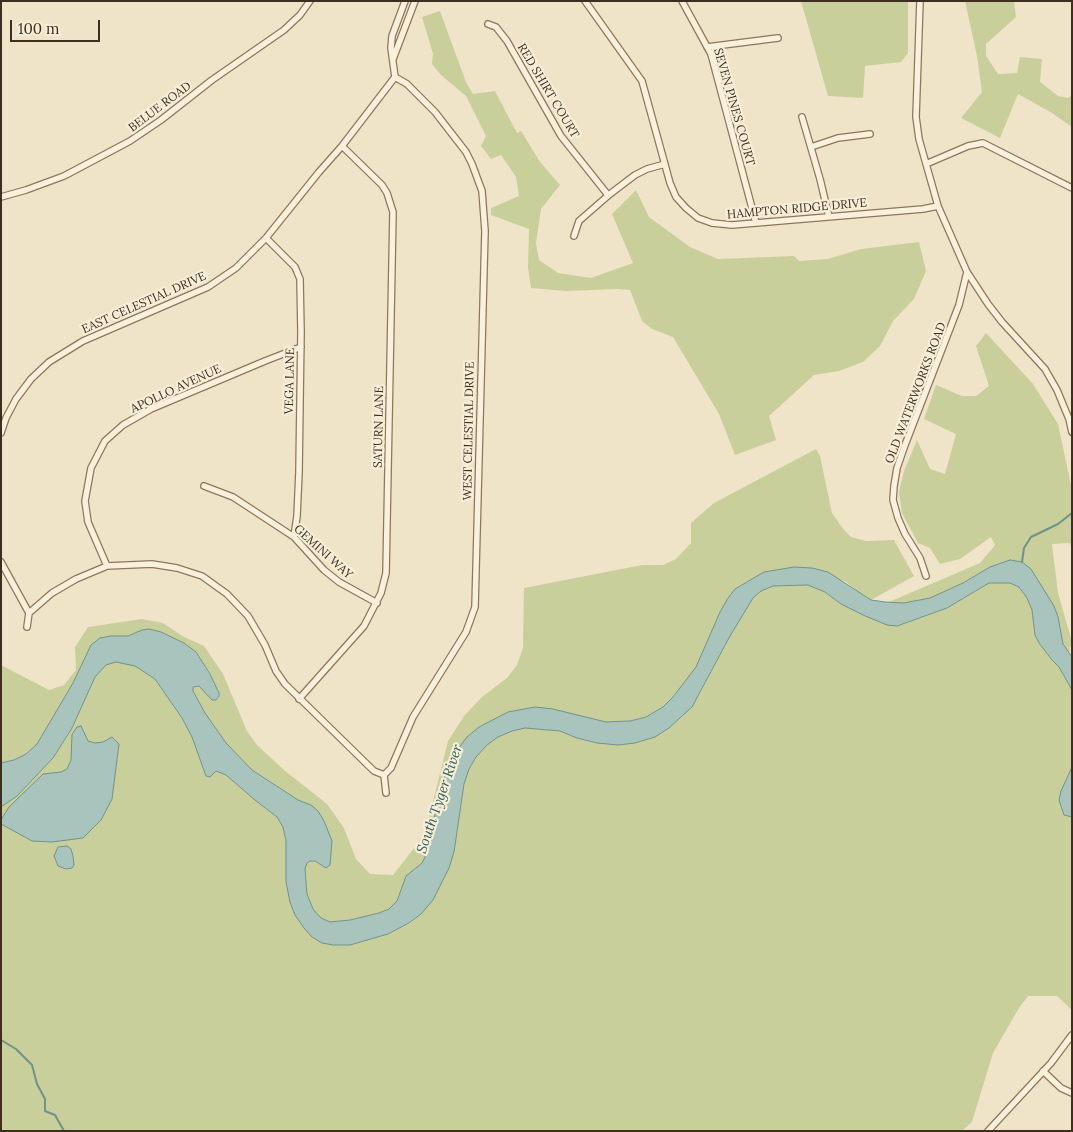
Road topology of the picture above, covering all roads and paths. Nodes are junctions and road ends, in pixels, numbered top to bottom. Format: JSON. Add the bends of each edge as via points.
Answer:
{"nodes":[{"id":1,"x":310,"y":1,"type":"edge"},
{"id":2,"x":405,"y":1,"type":"edge"},
{"id":3,"x":415,"y":1,"type":"edge"},
{"id":4,"x":585,"y":1,"type":"edge"},
{"id":5,"x":682,"y":1,"type":"edge"},
{"id":6,"x":920,"y":1,"type":"edge"},
{"id":7,"x":488,"y":24,"type":"dead end"},
{"id":8,"x":778,"y":38,"type":"dead end"},
{"id":9,"x":707,"y":47,"type":"junction"},
{"id":10,"x":393,"y":59,"type":"junction"},
{"id":11,"x":395,"y":77,"type":"junction"},
{"id":12,"x":802,"y":117,"type":"dead end"},
{"id":13,"x":870,"y":134,"type":"dead end"},
{"id":14,"x":342,"y":146,"type":"junction"},
{"id":15,"x":811,"y":147,"type":"junction"},
{"id":16,"x":665,"y":164,"type":"junction"},
{"id":17,"x":926,"y":164,"type":"junction"},
{"id":18,"x":1072,"y":188,"type":"edge"},
{"id":19,"x":608,"y":195,"type":"junction"},
{"id":20,"x":1,"y":197,"type":"edge"},
{"id":21,"x":938,"y":206,"type":"junction"},
{"id":22,"x":829,"y":216,"type":"junction"},
{"id":23,"x":756,"y":223,"type":"junction"},
{"id":24,"x":574,"y":236,"type":"dead end"},
{"id":25,"x":266,"y":238,"type":"junction"},
{"id":26,"x":967,"y":272,"type":"junction"},
{"id":27,"x":301,"y":347,"type":"junction"},
{"id":28,"x":1072,"y":432,"type":"edge"},
{"id":29,"x":1,"y":433,"type":"edge"},
{"id":30,"x":204,"y":486,"type":"dead end"},
{"id":31,"x":294,"y":537,"type":"junction"},
{"id":32,"x":1,"y":562,"type":"edge"},
{"id":33,"x":107,"y":566,"type":"junction"},
{"id":34,"x":926,"y":576,"type":"dead end"},
{"id":35,"x":377,"y":603,"type":"junction"},
{"id":36,"x":29,"y":613,"type":"junction"},
{"id":37,"x":27,"y":627,"type":"dead end"},
{"id":38,"x":299,"y":699,"type":"junction"},
{"id":39,"x":384,"y":775,"type":"junction"},
{"id":40,"x":386,"y":793,"type":"dead end"},
{"id":41,"x":1072,"y":1035,"type":"edge"},
{"id":42,"x":1043,"y":1071,"type":"junction"},
{"id":43,"x":1072,"y":1093,"type":"edge"},
{"id":44,"x":988,"y":1131,"type":"edge"}],
"edges":[{"from":1,"to":20,"type":"street","name":"BELUE ROAD","via":[[284,30],[130,141],[64,176]]},
{"from":2,"to":10,"type":"street","via":[[392,36]]},
{"from":3,"to":10,"type":"street"},
{"from":4,"to":16,"type":"street","name":"HAMPTON RIDGE DRIVE","via":[[642,81]]},
{"from":5,"to":9,"type":"street","name":"SEVEN PINES COURT"},
{"from":6,"to":17,"type":"street","via":[[916,117]]},
{"from":7,"to":19,"type":"street","name":"RED SHIRT COURT","via":[[496,27],[507,41],[561,136]]},
{"from":8,"to":9,"type":"street"},
{"from":9,"to":23,"type":"street","name":"SEVEN PINES COURT"},
{"from":10,"to":11,"type":"street"},
{"from":11,"to":14,"type":"street","name":"EAST CELESTIAL DRIVE"},
{"from":11,"to":39,"type":"street","name":"WEST CELESTIAL DRIVE","via":[[422,99],[466,152],[482,191],[485,231],[475,607],[469,627],[413,717],[391,768]]},
{"from":12,"to":15,"type":"street"},
{"from":13,"to":15,"type":"street","via":[[838,138]]},
{"from":14,"to":25,"type":"street","name":"EAST CELESTIAL DRIVE"},
{"from":14,"to":35,"type":"street","name":"SATURN LANE","via":[[382,185],[388,193],[393,212],[386,573]]},
{"from":15,"to":22,"type":"street"},
{"from":16,"to":19,"type":"street","via":[[635,175]]},
{"from":16,"to":23,"type":"street","name":"HAMPTON RIDGE DRIVE","via":[[676,197],[698,218],[719,225]]},
{"from":17,"to":18,"type":"street","via":[[983,143]]},
{"from":17,"to":21,"type":"street"},
{"from":19,"to":24,"type":"street","via":[[578,221]]},
{"from":21,"to":22,"type":"street","name":"HAMPTON RIDGE DRIVE"},
{"from":21,"to":26,"type":"street"},
{"from":22,"to":23,"type":"street","name":"HAMPTON RIDGE DRIVE"},
{"from":25,"to":27,"type":"street","name":"VEGA LANE","via":[[298,272]]},
{"from":25,"to":29,"type":"street","name":"EAST CELESTIAL DRIVE","via":[[236,268],[208,287],[83,341],[49,362],[16,398]]},
{"from":26,"to":28,"type":"street","via":[[1002,322],[1045,369],[1057,390]]},
{"from":26,"to":34,"type":"street","name":"OLD WATERWORKS ROAD","via":[[960,305],[905,445],[894,486],[898,518],[924,566]]},
{"from":27,"to":31,"type":"street","name":"VEGA LANE","via":[[298,498]]},
{"from":27,"to":33,"type":"street","name":"APOLLO AVENUE","via":[[151,409],[123,425],[105,441],[91,468],[85,501],[88,522]]},
{"from":30,"to":31,"type":"street","name":"GEMINI WAY","via":[[233,497]]},
{"from":31,"to":35,"type":"street","name":"GEMINI WAY","via":[[339,582]]},
{"from":32,"to":36,"type":"street"},
{"from":33,"to":36,"type":"street","via":[[59,589]]},
{"from":33,"to":38,"type":"street","via":[[164,566],[190,572],[210,582],[248,616],[280,678]]},
{"from":35,"to":38,"type":"street","name":"SATURN LANE","via":[[356,637]]},
{"from":36,"to":37,"type":"street"},
{"from":38,"to":39,"type":"street","via":[[374,771]]},
{"from":39,"to":40,"type":"street"},
{"from":41,"to":42,"type":"street"},
{"from":42,"to":43,"type":"street","via":[[1061,1088]]},
{"from":42,"to":44,"type":"street"}]}
